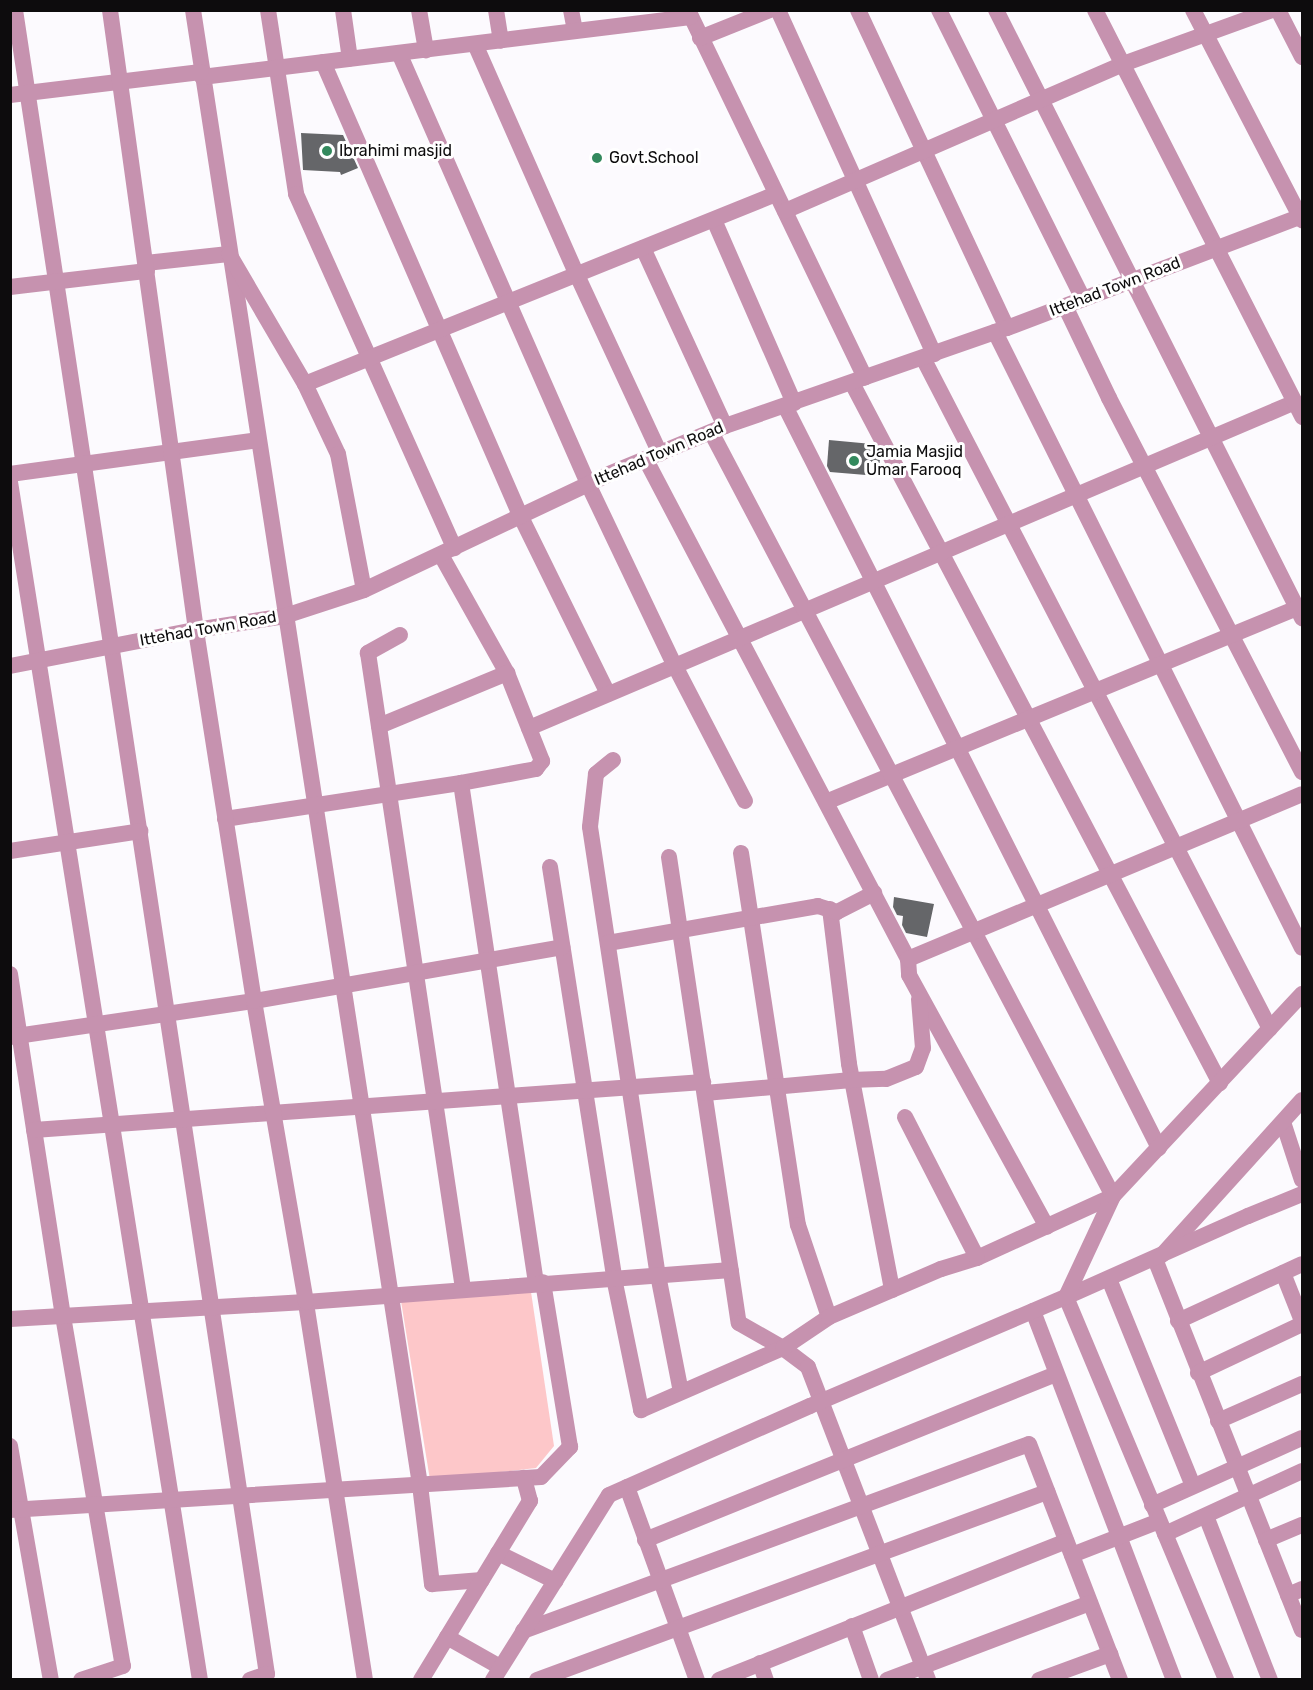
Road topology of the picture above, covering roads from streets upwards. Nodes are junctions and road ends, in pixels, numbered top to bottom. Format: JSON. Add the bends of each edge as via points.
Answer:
{"nodes":[{"id":1,"x":15,"y":10,"type":"edge"},
{"id":2,"x":110,"y":10,"type":"edge"},
{"id":3,"x":193,"y":10,"type":"edge"},
{"id":4,"x":268,"y":10,"type":"edge"},
{"id":5,"x":343,"y":10,"type":"edge"},
{"id":6,"x":419,"y":10,"type":"edge"},
{"id":7,"x":496,"y":10,"type":"edge"},
{"id":8,"x":571,"y":10,"type":"edge"},
{"id":9,"x":770,"y":10,"type":"edge"},
{"id":10,"x":778,"y":10,"type":"edge"},
{"id":11,"x":858,"y":10,"type":"edge"},
{"id":12,"x":939,"y":10,"type":"edge"},
{"id":13,"x":996,"y":10,"type":"edge"},
{"id":14,"x":1095,"y":10,"type":"edge"},
{"id":15,"x":1193,"y":10,"type":"edge"},
{"id":16,"x":1272,"y":10,"type":"edge"},
{"id":17,"x":1278,"y":10,"type":"edge"},
{"id":18,"x":689,"y":14,"type":"edge"},
{"id":19,"x":575,"y":32,"type":"junction"},
{"id":20,"x":1206,"y":34,"type":"junction"},
{"id":21,"x":700,"y":38,"type":"junction"},
{"id":22,"x":501,"y":40,"type":"junction"},
{"id":23,"x":476,"y":44,"type":"junction"},
{"id":24,"x":426,"y":50,"type":"junction"},
{"id":25,"x":399,"y":53,"type":"junction"},
{"id":26,"x":1302,"y":57,"type":"edge"},
{"id":27,"x":350,"y":59,"type":"junction"},
{"id":28,"x":324,"y":62,"type":"junction"},
{"id":29,"x":1123,"y":64,"type":"junction"},
{"id":30,"x":277,"y":68,"type":"junction"},
{"id":31,"x":201,"y":75,"type":"junction"},
{"id":32,"x":120,"y":83,"type":"junction"},
{"id":33,"x":28,"y":93,"type":"junction"},
{"id":34,"x":10,"y":95,"type":"edge"},
{"id":35,"x":1041,"y":100,"type":"junction"},
{"id":36,"x":993,"y":120,"type":"junction"},
{"id":37,"x":925,"y":150,"type":"junction"},
{"id":38,"x":855,"y":180,"type":"junction"},
{"id":39,"x":776,"y":194,"type":"junction"},
{"id":40,"x":784,"y":211,"type":"junction"},
{"id":41,"x":1302,"y":218,"type":"edge"},
{"id":42,"x":714,"y":220,"type":"junction"},
{"id":43,"x":644,"y":248,"type":"junction"},
{"id":44,"x":1218,"y":248,"type":"junction"},
{"id":45,"x":229,"y":254,"type":"junction"},
{"id":46,"x":146,"y":267,"type":"junction"},
{"id":47,"x":577,"y":275,"type":"junction"},
{"id":48,"x":57,"y":281,"type":"junction"},
{"id":49,"x":1132,"y":281,"type":"junction"},
{"id":50,"x":10,"y":287,"type":"edge"},
{"id":51,"x":1083,"y":299,"type":"junction"},
{"id":52,"x":508,"y":302,"type":"junction"},
{"id":53,"x":1065,"y":306,"type":"junction"},
{"id":54,"x":439,"y":330,"type":"junction"},
{"id":55,"x":1001,"y":330,"type":"junction"},
{"id":56,"x":928,"y":356,"type":"junction"},
{"id":57,"x":371,"y":358,"type":"junction"},
{"id":58,"x":859,"y":381,"type":"junction"},
{"id":59,"x":305,"y":384,"type":"junction"},
{"id":60,"x":790,"y":404,"type":"junction"},
{"id":61,"x":1299,"y":408,"type":"edge"},
{"id":62,"x":718,"y":429,"type":"junction"},
{"id":63,"x":1212,"y":437,"type":"junction"},
{"id":64,"x":258,"y":440,"type":"junction"},
{"id":65,"x":170,"y":450,"type":"junction"},
{"id":66,"x":653,"y":457,"type":"junction"},
{"id":67,"x":84,"y":463,"type":"junction"},
{"id":68,"x":1145,"y":466,"type":"junction"},
{"id":69,"x":10,"y":474,"type":"edge"},
{"id":70,"x":10,"y":482,"type":"edge"},
{"id":71,"x":588,"y":484,"type":"junction"},
{"id":72,"x":1077,"y":495,"type":"junction"},
{"id":73,"x":521,"y":517,"type":"junction"},
{"id":74,"x":1008,"y":524,"type":"junction"},
{"id":75,"x":448,"y":551,"type":"junction"},
{"id":76,"x":941,"y":553,"type":"junction"},
{"id":77,"x":873,"y":581,"type":"junction"},
{"id":78,"x":364,"y":590,"type":"junction"},
{"id":79,"x":805,"y":611,"type":"junction"},
{"id":80,"x":1301,"y":611,"type":"edge"},
{"id":81,"x":285,"y":616,"type":"junction"},
{"id":82,"x":196,"y":630,"type":"junction"},
{"id":83,"x":400,"y":635,"type":"dead end"},
{"id":84,"x":1231,"y":635,"type":"junction"},
{"id":85,"x":739,"y":639,"type":"junction"},
{"id":86,"x":112,"y":647,"type":"junction"},
{"id":87,"x":37,"y":661,"type":"junction"},
{"id":88,"x":1161,"y":664,"type":"junction"},
{"id":89,"x":10,"y":666,"type":"edge"},
{"id":90,"x":675,"y":666,"type":"junction"},
{"id":91,"x":507,"y":673,"type":"junction"},
{"id":92,"x":1095,"y":692,"type":"junction"},
{"id":93,"x":608,"y":694,"type":"junction"},
{"id":94,"x":1029,"y":719,"type":"junction"},
{"id":95,"x":379,"y":726,"type":"junction"},
{"id":96,"x":529,"y":728,"type":"junction"},
{"id":97,"x":957,"y":748,"type":"junction"},
{"id":98,"x":613,"y":760,"type":"dead end"},
{"id":99,"x":1302,"y":772,"type":"edge"},
{"id":100,"x":892,"y":775,"type":"junction"},
{"id":101,"x":461,"y":783,"type":"junction"},
{"id":102,"x":390,"y":794,"type":"junction"},
{"id":103,"x":1302,"y":794,"type":"edge"},
{"id":104,"x":745,"y":801,"type":"dead end"},
{"id":105,"x":826,"y":802,"type":"junction"},
{"id":106,"x":314,"y":806,"type":"junction"},
{"id":107,"x":225,"y":819,"type":"junction"},
{"id":108,"x":1239,"y":821,"type":"junction"},
{"id":109,"x":140,"y":831,"type":"junction"},
{"id":110,"x":66,"y":843,"type":"junction"},
{"id":111,"x":1176,"y":848,"type":"junction"},
{"id":112,"x":10,"y":851,"type":"edge"},
{"id":113,"x":741,"y":853,"type":"dead end"},
{"id":114,"x":669,"y":857,"type":"dead end"},
{"id":115,"x":550,"y":867,"type":"dead end"},
{"id":116,"x":1110,"y":875,"type":"junction"},
{"id":117,"x":874,"y":893,"type":"junction"},
{"id":118,"x":1037,"y":905,"type":"junction"},
{"id":119,"x":830,"y":909,"type":"junction"},
{"id":120,"x":750,"y":918,"type":"junction"},
{"id":121,"x":680,"y":930,"type":"junction"},
{"id":122,"x":974,"y":932,"type":"junction"},
{"id":123,"x":608,"y":943,"type":"junction"},
{"id":124,"x":562,"y":947,"type":"junction"},
{"id":125,"x":1302,"y":948,"type":"edge"},
{"id":126,"x":908,"y":959,"type":"junction"},
{"id":127,"x":488,"y":960,"type":"junction"},
{"id":128,"x":415,"y":973,"type":"junction"},
{"id":129,"x":10,"y":974,"type":"edge"},
{"id":130,"x":342,"y":986,"type":"junction"},
{"id":131,"x":919,"y":993,"type":"junction"},
{"id":132,"x":1302,"y":994,"type":"edge"},
{"id":133,"x":254,"y":1001,"type":"junction"},
{"id":134,"x":167,"y":1014,"type":"junction"},
{"id":135,"x":96,"y":1024,"type":"junction"},
{"id":136,"x":1270,"y":1029,"type":"junction"},
{"id":137,"x":15,"y":1036,"type":"edge"},
{"id":138,"x":851,"y":1080,"type":"junction"},
{"id":139,"x":1220,"y":1083,"type":"junction"},
{"id":140,"x":630,"y":1088,"type":"junction"},
{"id":141,"x":704,"y":1088,"type":"junction"},
{"id":142,"x":777,"y":1088,"type":"junction"},
{"id":143,"x":585,"y":1091,"type":"junction"},
{"id":144,"x":508,"y":1096,"type":"junction"},
{"id":145,"x":1302,"y":1100,"type":"edge"},
{"id":146,"x":434,"y":1102,"type":"junction"},
{"id":147,"x":360,"y":1108,"type":"junction"},
{"id":148,"x":274,"y":1114,"type":"junction"},
{"id":149,"x":905,"y":1117,"type":"dead end"},
{"id":150,"x":183,"y":1120,"type":"junction"},
{"id":151,"x":1283,"y":1122,"type":"junction"},
{"id":152,"x":112,"y":1125,"type":"junction"},
{"id":153,"x":34,"y":1130,"type":"junction"},
{"id":154,"x":1159,"y":1148,"type":"junction"},
{"id":155,"x":1302,"y":1180,"type":"edge"},
{"id":156,"x":1302,"y":1194,"type":"edge"},
{"id":157,"x":1113,"y":1196,"type":"junction"},
{"id":158,"x":1047,"y":1227,"type":"junction"},
{"id":159,"x":977,"y":1258,"type":"junction"},
{"id":160,"x":1158,"y":1258,"type":"junction"},
{"id":161,"x":1302,"y":1264,"type":"edge"},
{"id":162,"x":731,"y":1270,"type":"junction"},
{"id":163,"x":1283,"y":1273,"type":"junction"},
{"id":164,"x":658,"y":1275,"type":"junction"},
{"id":165,"x":614,"y":1278,"type":"junction"},
{"id":166,"x":1109,"y":1279,"type":"junction"},
{"id":167,"x":540,"y":1283,"type":"junction"},
{"id":168,"x":463,"y":1289,"type":"junction"},
{"id":169,"x":892,"y":1290,"type":"junction"},
{"id":170,"x":389,"y":1296,"type":"junction"},
{"id":171,"x":1066,"y":1297,"type":"junction"},
{"id":172,"x":306,"y":1302,"type":"junction"},
{"id":173,"x":212,"y":1308,"type":"junction"},
{"id":174,"x":1033,"y":1311,"type":"junction"},
{"id":175,"x":142,"y":1312,"type":"junction"},
{"id":176,"x":63,"y":1316,"type":"junction"},
{"id":177,"x":830,"y":1317,"type":"junction"},
{"id":178,"x":10,"y":1319,"type":"edge"},
{"id":179,"x":1178,"y":1321,"type":"junction"},
{"id":180,"x":1302,"y":1322,"type":"edge"},
{"id":181,"x":783,"y":1348,"type":"junction"},
{"id":182,"x":1198,"y":1373,"type":"junction"},
{"id":183,"x":1056,"y":1374,"type":"junction"},
{"id":184,"x":1302,"y":1384,"type":"edge"},
{"id":185,"x":681,"y":1392,"type":"junction"},
{"id":186,"x":821,"y":1401,"type":"junction"},
{"id":187,"x":1218,"y":1421,"type":"junction"},
{"id":188,"x":1302,"y":1438,"type":"edge"},
{"id":189,"x":10,"y":1446,"type":"edge"},
{"id":190,"x":843,"y":1460,"type":"junction"},
{"id":191,"x":1236,"y":1468,"type":"junction"},
{"id":192,"x":1302,"y":1471,"type":"edge"},
{"id":193,"x":524,"y":1478,"type":"junction"},
{"id":194,"x":420,"y":1485,"type":"junction"},
{"id":195,"x":1193,"y":1486,"type":"junction"},
{"id":196,"x":627,"y":1487,"type":"junction"},
{"id":197,"x":336,"y":1490,"type":"junction"},
{"id":198,"x":1047,"y":1492,"type":"junction"},
{"id":199,"x":240,"y":1496,"type":"junction"},
{"id":200,"x":1248,"y":1497,"type":"junction"},
{"id":201,"x":173,"y":1500,"type":"junction"},
{"id":202,"x":96,"y":1505,"type":"junction"},
{"id":203,"x":1152,"y":1505,"type":"junction"},
{"id":204,"x":861,"y":1506,"type":"junction"},
{"id":205,"x":16,"y":1510,"type":"edge"},
{"id":206,"x":1206,"y":1516,"type":"junction"},
{"id":207,"x":1302,"y":1525,"type":"edge"},
{"id":208,"x":1162,"y":1528,"type":"junction"},
{"id":209,"x":1119,"y":1537,"type":"junction"},
{"id":210,"x":645,"y":1540,"type":"junction"},
{"id":211,"x":1266,"y":1540,"type":"junction"},
{"id":212,"x":1069,"y":1548,"type":"junction"},
{"id":213,"x":498,"y":1553,"type":"junction"},
{"id":214,"x":879,"y":1554,"type":"junction"},
{"id":215,"x":482,"y":1580,"type":"junction"},
{"id":216,"x":660,"y":1580,"type":"junction"},
{"id":217,"x":555,"y":1581,"type":"junction"},
{"id":218,"x":1295,"y":1592,"type":"edge"},
{"id":219,"x":1090,"y":1603,"type":"junction"},
{"id":220,"x":900,"y":1607,"type":"junction"},
{"id":221,"x":852,"y":1626,"type":"junction"},
{"id":222,"x":678,"y":1628,"type":"junction"},
{"id":223,"x":1302,"y":1630,"type":"edge"},
{"id":224,"x":523,"y":1631,"type":"junction"},
{"id":225,"x":447,"y":1637,"type":"junction"},
{"id":226,"x":1110,"y":1654,"type":"junction"},
{"id":227,"x":760,"y":1663,"type":"junction"},
{"id":228,"x":497,"y":1673,"type":"edge"},
{"id":229,"x":925,"y":1673,"type":"edge"},
{"id":230,"x":51,"y":1680,"type":"edge"},
{"id":231,"x":81,"y":1680,"type":"edge"},
{"id":232,"x":200,"y":1680,"type":"edge"},
{"id":233,"x":250,"y":1680,"type":"edge"},
{"id":234,"x":364,"y":1680,"type":"edge"},
{"id":235,"x":421,"y":1680,"type":"edge"},
{"id":236,"x":537,"y":1680,"type":"edge"},
{"id":237,"x":697,"y":1680,"type":"edge"},
{"id":238,"x":719,"y":1680,"type":"edge"},
{"id":239,"x":766,"y":1680,"type":"edge"},
{"id":240,"x":871,"y":1680,"type":"edge"},
{"id":241,"x":887,"y":1680,"type":"edge"},
{"id":242,"x":1039,"y":1680,"type":"edge"},
{"id":243,"x":1120,"y":1680,"type":"edge"},
{"id":244,"x":1174,"y":1680,"type":"edge"},
{"id":245,"x":1226,"y":1680,"type":"edge"},
{"id":246,"x":1270,"y":1680,"type":"edge"}],
"edges":[{"from":1,"to":33,"type":"street"},
{"from":2,"to":32,"type":"street"},
{"from":3,"to":31,"type":"street"},
{"from":4,"to":30,"type":"street"},
{"from":5,"to":27,"type":"street"},
{"from":6,"to":24,"type":"street"},
{"from":7,"to":22,"type":"street"},
{"from":8,"to":19,"type":"street"},
{"from":9,"to":21,"type":"street"},
{"from":10,"to":38,"type":"street"},
{"from":11,"to":37,"type":"street"},
{"from":12,"to":36,"type":"street"},
{"from":13,"to":35,"type":"street"},
{"from":14,"to":29,"type":"street"},
{"from":15,"to":20,"type":"street"},
{"from":16,"to":20,"type":"street"},
{"from":17,"to":26,"type":"street"},
{"from":18,"to":19,"type":"street"},
{"from":18,"to":21,"type":"street"},
{"from":19,"to":22,"type":"street"},
{"from":20,"to":29,"type":"street"},
{"from":20,"to":41,"type":"street"},
{"from":21,"to":39,"type":"street"},
{"from":22,"to":23,"type":"street"},
{"from":23,"to":24,"type":"street"},
{"from":23,"to":47,"type":"street"},
{"from":24,"to":25,"type":"street"},
{"from":25,"to":27,"type":"street"},
{"from":25,"to":52,"type":"street"},
{"from":27,"to":28,"type":"street"},
{"from":28,"to":30,"type":"street"},
{"from":28,"to":54,"type":"street"},
{"from":29,"to":35,"type":"street"},
{"from":29,"to":44,"type":"street"},
{"from":30,"to":31,"type":"street"},
{"from":30,"to":57,"type":"street","via":[[296,194]]},
{"from":31,"to":32,"type":"street"},
{"from":31,"to":45,"type":"street"},
{"from":32,"to":33,"type":"street"},
{"from":32,"to":46,"type":"street"},
{"from":33,"to":34,"type":"street"},
{"from":33,"to":48,"type":"street"},
{"from":35,"to":36,"type":"street"},
{"from":35,"to":49,"type":"street"},
{"from":36,"to":37,"type":"street"},
{"from":36,"to":51,"type":"street"},
{"from":37,"to":38,"type":"street"},
{"from":37,"to":55,"type":"street"},
{"from":38,"to":40,"type":"street"},
{"from":38,"to":56,"type":"street"},
{"from":39,"to":40,"type":"street"},
{"from":39,"to":42,"type":"street"},
{"from":40,"to":58,"type":"street"},
{"from":41,"to":44,"type":"street","name":"Ittehad Town Road"},
{"from":42,"to":43,"type":"street"},
{"from":42,"to":60,"type":"street"},
{"from":43,"to":47,"type":"street"},
{"from":43,"to":62,"type":"street"},
{"from":44,"to":49,"type":"street","name":"Ittehad Town Road"},
{"from":44,"to":61,"type":"street"},
{"from":45,"to":46,"type":"street"},
{"from":45,"to":59,"type":"street"},
{"from":45,"to":64,"type":"street"},
{"from":46,"to":48,"type":"street"},
{"from":46,"to":65,"type":"street"},
{"from":47,"to":52,"type":"street"},
{"from":47,"to":66,"type":"street"},
{"from":48,"to":50,"type":"street"},
{"from":48,"to":67,"type":"street"},
{"from":49,"to":51,"type":"street","name":"Ittehad Town Road"},
{"from":49,"to":63,"type":"street"},
{"from":51,"to":53,"type":"street","name":"Ittehad Town Road"},
{"from":52,"to":54,"type":"street"},
{"from":52,"to":71,"type":"street"},
{"from":53,"to":55,"type":"street","name":"Ittehad Town Road"},
{"from":53,"to":68,"type":"street"},
{"from":54,"to":57,"type":"street"},
{"from":54,"to":73,"type":"street"},
{"from":55,"to":56,"type":"street","name":"Ittehad Town Road"},
{"from":55,"to":72,"type":"street"},
{"from":56,"to":58,"type":"street","name":"Ittehad Town Road"},
{"from":56,"to":74,"type":"street"},
{"from":57,"to":59,"type":"street"},
{"from":57,"to":75,"type":"street"},
{"from":58,"to":60,"type":"street","name":"Ittehad Town Road"},
{"from":58,"to":76,"type":"street"},
{"from":59,"to":78,"type":"street","via":[[338,454]]},
{"from":60,"to":62,"type":"street","name":"Ittehad Town Road"},
{"from":60,"to":77,"type":"street"},
{"from":61,"to":63,"type":"street"},
{"from":62,"to":66,"type":"street","name":"Ittehad Town Road"},
{"from":62,"to":79,"type":"street"},
{"from":63,"to":68,"type":"street"},
{"from":63,"to":80,"type":"street"},
{"from":64,"to":65,"type":"street"},
{"from":64,"to":81,"type":"street"},
{"from":65,"to":67,"type":"street"},
{"from":65,"to":82,"type":"street"},
{"from":66,"to":71,"type":"street","name":"Ittehad Town Road"},
{"from":66,"to":85,"type":"street"},
{"from":67,"to":69,"type":"street"},
{"from":67,"to":86,"type":"street"},
{"from":68,"to":72,"type":"street"},
{"from":68,"to":84,"type":"street"},
{"from":70,"to":87,"type":"street"},
{"from":71,"to":73,"type":"street","name":"Ittehad Town Road"},
{"from":71,"to":90,"type":"street"},
{"from":72,"to":74,"type":"street"},
{"from":72,"to":88,"type":"street"},
{"from":73,"to":75,"type":"street","name":"Ittehad Town Road"},
{"from":73,"to":93,"type":"street"},
{"from":74,"to":76,"type":"street"},
{"from":74,"to":92,"type":"street"},
{"from":75,"to":78,"type":"street","name":"Ittehad Town Road"},
{"from":75,"to":91,"type":"street"},
{"from":76,"to":77,"type":"street"},
{"from":76,"to":94,"type":"street"},
{"from":77,"to":79,"type":"street"},
{"from":77,"to":97,"type":"street"},
{"from":78,"to":81,"type":"street","name":"Ittehad Town Road"},
{"from":79,"to":85,"type":"street"},
{"from":79,"to":100,"type":"street"},
{"from":80,"to":84,"type":"street"},
{"from":81,"to":82,"type":"street","name":"Ittehad Town Road"},
{"from":81,"to":106,"type":"street"},
{"from":82,"to":86,"type":"street","name":"Ittehad Town Road"},
{"from":82,"to":107,"type":"street"},
{"from":83,"to":95,"type":"street","via":[[368,653]]},
{"from":84,"to":88,"type":"street"},
{"from":84,"to":99,"type":"street"},
{"from":85,"to":90,"type":"street"},
{"from":85,"to":105,"type":"street"},
{"from":86,"to":87,"type":"street","name":"Ittehad Town Road"},
{"from":86,"to":109,"type":"street"},
{"from":87,"to":89,"type":"street","name":"Ittehad Town Road"},
{"from":87,"to":110,"type":"street"},
{"from":88,"to":92,"type":"street"},
{"from":88,"to":108,"type":"street"},
{"from":90,"to":93,"type":"street"},
{"from":90,"to":104,"type":"street"},
{"from":91,"to":95,"type":"street"},
{"from":91,"to":96,"type":"street"},
{"from":92,"to":94,"type":"street"},
{"from":92,"to":111,"type":"street"},
{"from":93,"to":96,"type":"street"},
{"from":94,"to":97,"type":"street"},
{"from":94,"to":116,"type":"street"},
{"from":95,"to":102,"type":"street"},
{"from":96,"to":101,"type":"street","via":[[542,761],[536,769]]},
{"from":97,"to":100,"type":"street"},
{"from":97,"to":118,"type":"street"},
{"from":98,"to":123,"type":"street","via":[[596,774],[590,827]]},
{"from":100,"to":105,"type":"street"},
{"from":100,"to":122,"type":"street"},
{"from":101,"to":102,"type":"street"},
{"from":101,"to":127,"type":"street"},
{"from":102,"to":106,"type":"street"},
{"from":102,"to":128,"type":"street"},
{"from":103,"to":108,"type":"street"},
{"from":105,"to":117,"type":"street"},
{"from":106,"to":107,"type":"street"},
{"from":106,"to":130,"type":"street"},
{"from":107,"to":133,"type":"street"},
{"from":108,"to":111,"type":"street"},
{"from":108,"to":125,"type":"street"},
{"from":109,"to":110,"type":"street"},
{"from":109,"to":134,"type":"street"},
{"from":110,"to":112,"type":"street"},
{"from":110,"to":135,"type":"street"},
{"from":111,"to":116,"type":"street"},
{"from":111,"to":136,"type":"street"},
{"from":113,"to":120,"type":"street"},
{"from":114,"to":121,"type":"street"},
{"from":115,"to":124,"type":"street"},
{"from":116,"to":118,"type":"street"},
{"from":116,"to":139,"type":"street"},
{"from":117,"to":119,"type":"street","via":[[837,912]]},
{"from":117,"to":126,"type":"street"},
{"from":118,"to":122,"type":"street"},
{"from":118,"to":154,"type":"street"},
{"from":119,"to":120,"type":"street","via":[[818,906]]},
{"from":119,"to":138,"type":"street"},
{"from":120,"to":121,"type":"street"},
{"from":120,"to":142,"type":"street"},
{"from":121,"to":123,"type":"street"},
{"from":121,"to":141,"type":"street"},
{"from":122,"to":126,"type":"street"},
{"from":122,"to":157,"type":"street"},
{"from":123,"to":140,"type":"street"},
{"from":124,"to":127,"type":"street"},
{"from":124,"to":143,"type":"street"},
{"from":126,"to":131,"type":"street","via":[[909,975]]},
{"from":127,"to":128,"type":"street"},
{"from":127,"to":144,"type":"street"},
{"from":128,"to":130,"type":"street"},
{"from":128,"to":146,"type":"street"},
{"from":129,"to":137,"type":"street"},
{"from":130,"to":133,"type":"street"},
{"from":130,"to":147,"type":"street"},
{"from":131,"to":138,"type":"street","via":[[923,1048],[916,1066],[886,1079]]},
{"from":131,"to":158,"type":"street"},
{"from":132,"to":136,"type":"street"},
{"from":133,"to":134,"type":"street"},
{"from":133,"to":148,"type":"street"},
{"from":134,"to":135,"type":"street"},
{"from":134,"to":150,"type":"street"},
{"from":135,"to":137,"type":"street"},
{"from":135,"to":152,"type":"street"},
{"from":136,"to":139,"type":"street"},
{"from":137,"to":153,"type":"street"},
{"from":138,"to":142,"type":"street"},
{"from":138,"to":169,"type":"street"},
{"from":139,"to":154,"type":"street"},
{"from":140,"to":141,"type":"street"},
{"from":140,"to":143,"type":"street"},
{"from":140,"to":164,"type":"street"},
{"from":141,"to":142,"type":"street"},
{"from":141,"to":162,"type":"street"},
{"from":142,"to":177,"type":"street","via":[[798,1225]]},
{"from":143,"to":144,"type":"street"},
{"from":143,"to":165,"type":"street"},
{"from":144,"to":146,"type":"street"},
{"from":144,"to":167,"type":"street"},
{"from":145,"to":151,"type":"street"},
{"from":146,"to":147,"type":"street"},
{"from":146,"to":168,"type":"street"},
{"from":147,"to":148,"type":"street"},
{"from":147,"to":170,"type":"street"},
{"from":148,"to":150,"type":"street"},
{"from":148,"to":172,"type":"street"},
{"from":149,"to":159,"type":"street"},
{"from":150,"to":152,"type":"street"},
{"from":150,"to":173,"type":"street"},
{"from":151,"to":155,"type":"street"},
{"from":151,"to":160,"type":"street"},
{"from":152,"to":153,"type":"street"},
{"from":152,"to":175,"type":"street"},
{"from":153,"to":176,"type":"street"},
{"from":154,"to":157,"type":"street"},
{"from":156,"to":160,"type":"street"},
{"from":157,"to":158,"type":"street"},
{"from":157,"to":171,"type":"street"},
{"from":158,"to":159,"type":"street"},
{"from":159,"to":169,"type":"street"},
{"from":160,"to":166,"type":"street"},
{"from":160,"to":179,"type":"street"},
{"from":161,"to":163,"type":"street"},
{"from":162,"to":164,"type":"street"},
{"from":162,"to":181,"type":"street","via":[[739,1323]]},
{"from":163,"to":179,"type":"street"},
{"from":163,"to":180,"type":"street"},
{"from":164,"to":165,"type":"street"},
{"from":164,"to":185,"type":"street"},
{"from":165,"to":167,"type":"street"},
{"from":165,"to":185,"type":"street","via":[[641,1410]]},
{"from":166,"to":171,"type":"street"},
{"from":166,"to":195,"type":"street"},
{"from":167,"to":168,"type":"street"},
{"from":167,"to":193,"type":"street","via":[[570,1447],[541,1477]]},
{"from":168,"to":170,"type":"street"},
{"from":169,"to":177,"type":"street"},
{"from":170,"to":172,"type":"street"},
{"from":170,"to":194,"type":"street"},
{"from":171,"to":174,"type":"street"},
{"from":171,"to":203,"type":"street"},
{"from":172,"to":173,"type":"street"},
{"from":172,"to":197,"type":"street"},
{"from":173,"to":175,"type":"street"},
{"from":173,"to":199,"type":"street"},
{"from":174,"to":183,"type":"street"},
{"from":174,"to":186,"type":"street"},
{"from":175,"to":176,"type":"street"},
{"from":175,"to":201,"type":"street"},
{"from":176,"to":178,"type":"street"},
{"from":176,"to":202,"type":"street"},
{"from":177,"to":181,"type":"street"},
{"from":179,"to":182,"type":"street"},
{"from":180,"to":182,"type":"street"},
{"from":181,"to":185,"type":"street"},
{"from":181,"to":186,"type":"street","via":[[808,1367]]},
{"from":182,"to":187,"type":"street"},
{"from":183,"to":190,"type":"street"},
{"from":183,"to":209,"type":"street"},
{"from":184,"to":187,"type":"street"},
{"from":186,"to":190,"type":"street"},
{"from":186,"to":196,"type":"street"},
{"from":187,"to":191,"type":"street"},
{"from":188,"to":191,"type":"street"},
{"from":189,"to":205,"type":"street"},
{"from":190,"to":204,"type":"street"},
{"from":190,"to":210,"type":"street"},
{"from":191,"to":195,"type":"street"},
{"from":191,"to":200,"type":"street"},
{"from":192,"to":200,"type":"street"},
{"from":193,"to":194,"type":"street"},
{"from":193,"to":213,"type":"street","via":[[530,1501]]},
{"from":194,"to":197,"type":"street"},
{"from":194,"to":215,"type":"street","via":[[432,1584]]},
{"from":195,"to":203,"type":"street"},
{"from":196,"to":210,"type":"street"},
{"from":196,"to":217,"type":"street","via":[[609,1495]]},
{"from":197,"to":199,"type":"street"},
{"from":197,"to":234,"type":"street"},
{"from":198,"to":204,"type":"street","via":[[1029,1444]]},
{"from":198,"to":212,"type":"street"},
{"from":198,"to":214,"type":"street"},
{"from":199,"to":201,"type":"street"},
{"from":199,"to":233,"type":"street","via":[[267,1674]]},
{"from":200,"to":206,"type":"street"},
{"from":200,"to":211,"type":"street"},
{"from":201,"to":202,"type":"street"},
{"from":201,"to":232,"type":"street"},
{"from":202,"to":205,"type":"street"},
{"from":202,"to":231,"type":"street","via":[[123,1666]]},
{"from":203,"to":208,"type":"street"},
{"from":204,"to":214,"type":"street"},
{"from":204,"to":216,"type":"street"},
{"from":205,"to":230,"type":"street"},
{"from":206,"to":208,"type":"street"},
{"from":206,"to":246,"type":"street"},
{"from":207,"to":211,"type":"street"},
{"from":208,"to":209,"type":"street"},
{"from":208,"to":245,"type":"street"},
{"from":209,"to":212,"type":"street"},
{"from":209,"to":244,"type":"street"},
{"from":210,"to":216,"type":"street"},
{"from":211,"to":218,"type":"street"},
{"from":212,"to":219,"type":"street"},
{"from":212,"to":220,"type":"street"},
{"from":213,"to":215,"type":"street"},
{"from":213,"to":217,"type":"street"},
{"from":214,"to":220,"type":"street"},
{"from":214,"to":222,"type":"street"},
{"from":215,"to":225,"type":"street"},
{"from":216,"to":222,"type":"street"},
{"from":216,"to":224,"type":"street"},
{"from":217,"to":224,"type":"street"},
{"from":218,"to":223,"type":"street"},
{"from":219,"to":226,"type":"street"},
{"from":219,"to":229,"type":"street"},
{"from":220,"to":221,"type":"street"},
{"from":220,"to":229,"type":"street"},
{"from":221,"to":227,"type":"street"},
{"from":221,"to":240,"type":"street"},
{"from":222,"to":236,"type":"street"},
{"from":222,"to":237,"type":"street"},
{"from":224,"to":228,"type":"street"},
{"from":225,"to":228,"type":"street"},
{"from":225,"to":235,"type":"street"},
{"from":226,"to":242,"type":"street"},
{"from":226,"to":243,"type":"street"},
{"from":227,"to":238,"type":"street"},
{"from":227,"to":239,"type":"street"},
{"from":229,"to":241,"type":"street"}]}
